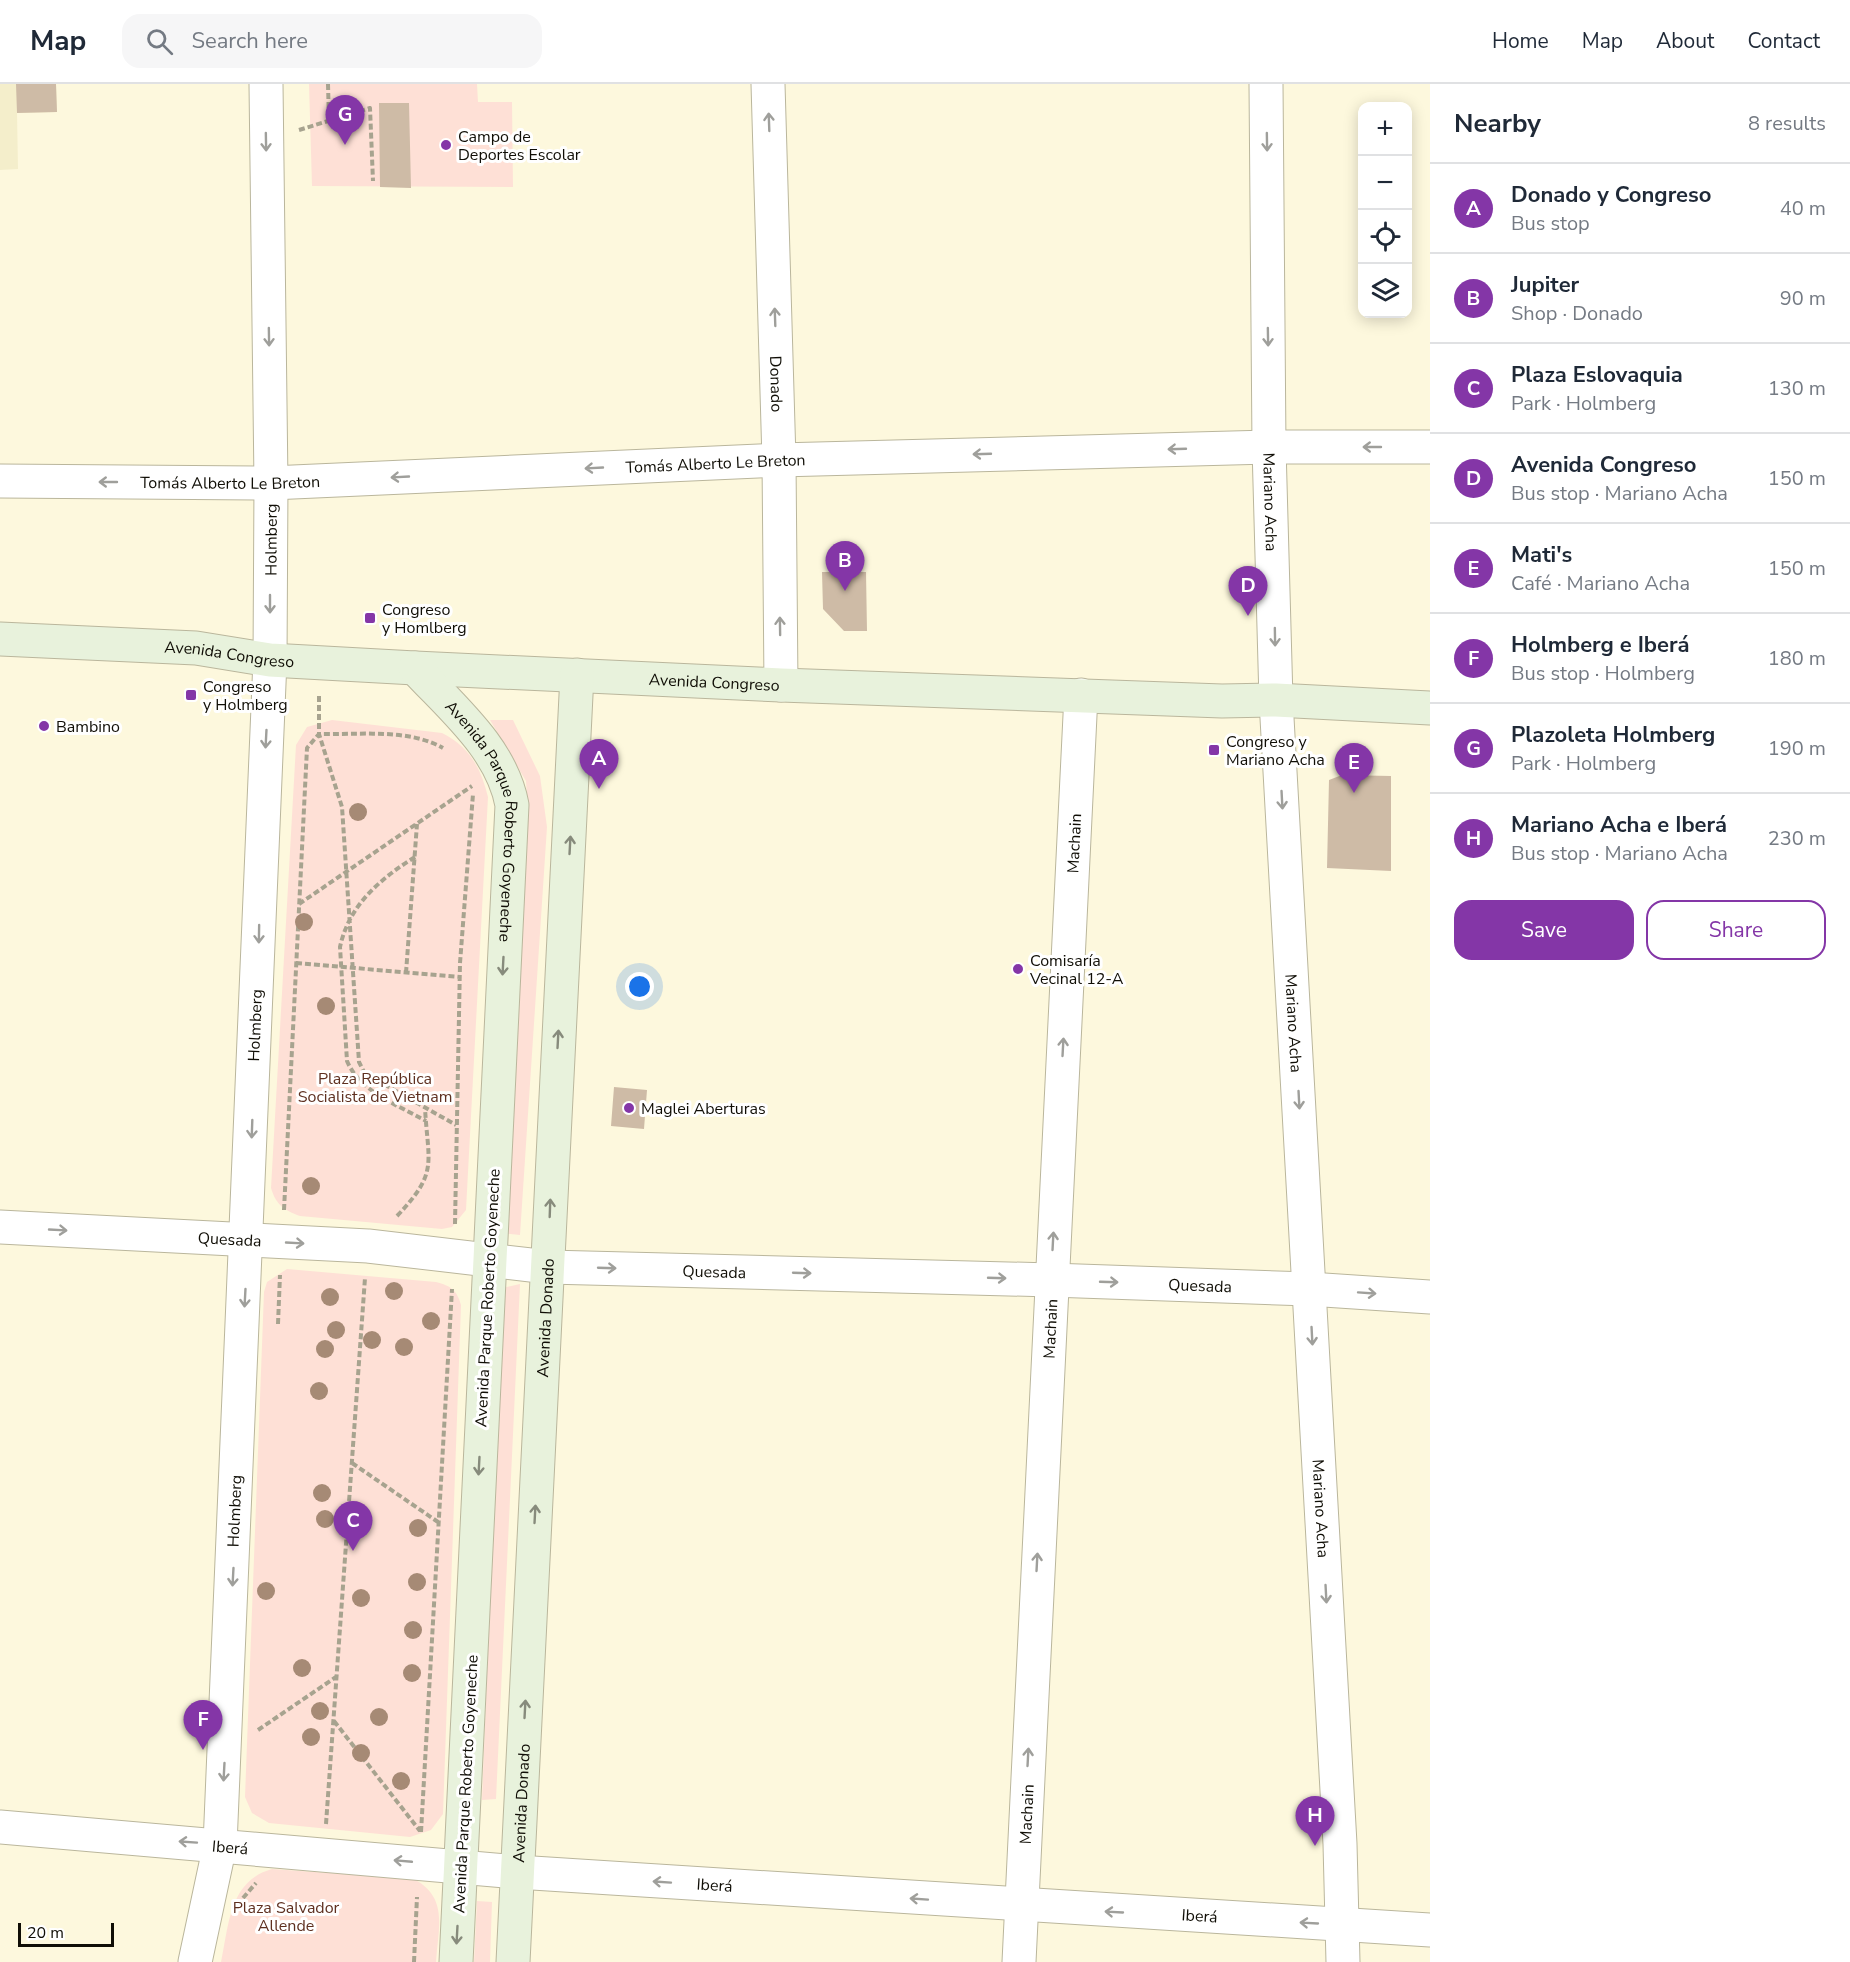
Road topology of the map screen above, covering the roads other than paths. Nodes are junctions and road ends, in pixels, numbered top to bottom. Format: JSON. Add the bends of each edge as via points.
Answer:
{"nodes":[{"id":1,"x":266,"y":84,"type":"edge"},
{"id":2,"x":768,"y":84,"type":"edge"},
{"id":3,"x":1266,"y":84,"type":"edge"},
{"id":4,"x":1269,"y":447,"type":"junction"},
{"id":5,"x":1430,"y":447,"type":"edge"},
{"id":6,"x":779,"y":460,"type":"junction"},
{"id":7,"x":0,"y":481,"type":"edge"},
{"id":8,"x":271,"y":483,"type":"junction"},
{"id":9,"x":0,"y":639,"type":"edge"},
{"id":10,"x":270,"y":660,"type":"junction"},
{"id":11,"x":415,"y":668,"type":"junction"},
{"id":12,"x":577,"y":675,"type":"junction"},
{"id":13,"x":781,"y":685,"type":"junction"},
{"id":14,"x":1081,"y":695,"type":"junction"},
{"id":15,"x":1276,"y":700,"type":"junction"},
{"id":16,"x":1430,"y":708,"type":"edge"},
{"id":17,"x":0,"y":1227,"type":"edge"},
{"id":18,"x":248,"y":1240,"type":"junction"},
{"id":19,"x":488,"y":1260,"type":"junction"},
{"id":20,"x":548,"y":1267,"type":"junction"},
{"id":21,"x":1051,"y":1280,"type":"junction"},
{"id":22,"x":1309,"y":1289,"type":"junction"},
{"id":23,"x":1430,"y":1297,"type":"edge"},
{"id":24,"x":0,"y":1827,"type":"edge"},
{"id":25,"x":220,"y":1845,"type":"junction"},
{"id":26,"x":461,"y":1866,"type":"junction"},
{"id":27,"x":517,"y":1872,"type":"junction"},
{"id":28,"x":1021,"y":1906,"type":"junction"},
{"id":29,"x":1341,"y":1925,"type":"junction"},
{"id":30,"x":1430,"y":1930,"type":"edge"},
{"id":31,"x":195,"y":1962,"type":"edge"},
{"id":32,"x":456,"y":1962,"type":"edge"},
{"id":33,"x":513,"y":1962,"type":"edge"},
{"id":34,"x":1018,"y":1962,"type":"edge"},
{"id":35,"x":1343,"y":1962,"type":"edge"}],
"edges":[{"from":1,"to":8,"type":"street","name":"Holmberg","one_way":true},
{"from":6,"to":2,"type":"street","name":"Donado","one_way":true},
{"from":3,"to":4,"type":"street","name":"Mariano Acha","one_way":true},
{"from":5,"to":4,"type":"street","name":"Tomás Alberto Le Breton","one_way":true},
{"from":4,"to":6,"type":"street","name":"Tomás Alberto Le Breton","one_way":true},
{"from":4,"to":15,"type":"street","name":"Mariano Acha","one_way":true},
{"from":6,"to":8,"type":"street","name":"Tomás Alberto Le Breton","one_way":true},
{"from":13,"to":6,"type":"street","name":"Donado","one_way":true},
{"from":8,"to":7,"type":"street","name":"Tomás Alberto Le Breton","one_way":true},
{"from":8,"to":10,"type":"street","name":"Holmberg","one_way":true},
{"from":9,"to":10,"type":"main road","name":"Avenida Congreso","via":[[196,648]]},
{"from":10,"to":11,"type":"main road","name":"Avenida Congreso"},
{"from":10,"to":18,"type":"street","name":"Holmberg","one_way":true},
{"from":11,"to":12,"type":"main road","name":"Avenida Congreso"},
{"from":11,"to":19,"type":"main road","name":"Avenida Parque Roberto Goyeneche","one_way":true,"via":[[487,747],[508,787],[512,805]]},
{"from":12,"to":13,"type":"main road","name":"Avenida Congreso"},
{"from":20,"to":12,"type":"main road","name":"Avenida Donado","one_way":true},
{"from":13,"to":14,"type":"main road","name":"Avenida Congreso"},
{"from":14,"to":15,"type":"main road","name":"Avenida Congreso"},
{"from":21,"to":14,"type":"street","name":"Machain","one_way":true},
{"from":15,"to":16,"type":"main road","name":"Avenida Congreso"},
{"from":15,"to":22,"type":"street","name":"Mariano Acha","one_way":true},
{"from":17,"to":18,"type":"street","name":"Quesada","one_way":true},
{"from":18,"to":19,"type":"street","name":"Quesada","one_way":true,"via":[[368,1246]]},
{"from":18,"to":25,"type":"street","name":"Holmberg","one_way":true},
{"from":19,"to":20,"type":"street","name":"Quesada"},
{"from":19,"to":26,"type":"main road","name":"Avenida Parque Roberto Goyeneche","one_way":true},
{"from":20,"to":21,"type":"street","name":"Quesada","one_way":true},
{"from":27,"to":20,"type":"main road","name":"Avenida Donado","one_way":true},
{"from":21,"to":22,"type":"street","name":"Quesada","one_way":true},
{"from":28,"to":21,"type":"street","name":"Machain","one_way":true},
{"from":22,"to":23,"type":"street","name":"Quesada","one_way":true},
{"from":22,"to":29,"type":"street","name":"Mariano Acha","one_way":true,"via":[[1340,1844]]},
{"from":25,"to":24,"type":"street","name":"Iberá","one_way":true},
{"from":26,"to":25,"type":"street","name":"Iberá","one_way":true,"via":[[420,1847],[324,1854]]},
{"from":25,"to":31,"type":"street","name":"Holmberg"},
{"from":26,"to":27,"type":"street","name":"Iberá"},
{"from":26,"to":32,"type":"main road","name":"Avenida Parque Roberto Goyeneche","one_way":true},
{"from":28,"to":27,"type":"street","name":"Iberá","one_way":true},
{"from":27,"to":33,"type":"main road","name":"Avenida Donado"},
{"from":29,"to":28,"type":"street","name":"Iberá","one_way":true},
{"from":28,"to":34,"type":"street","name":"Machain"},
{"from":29,"to":30,"type":"street","name":"Iberá"},
{"from":29,"to":35,"type":"street","name":"Mariano Acha"}]}
